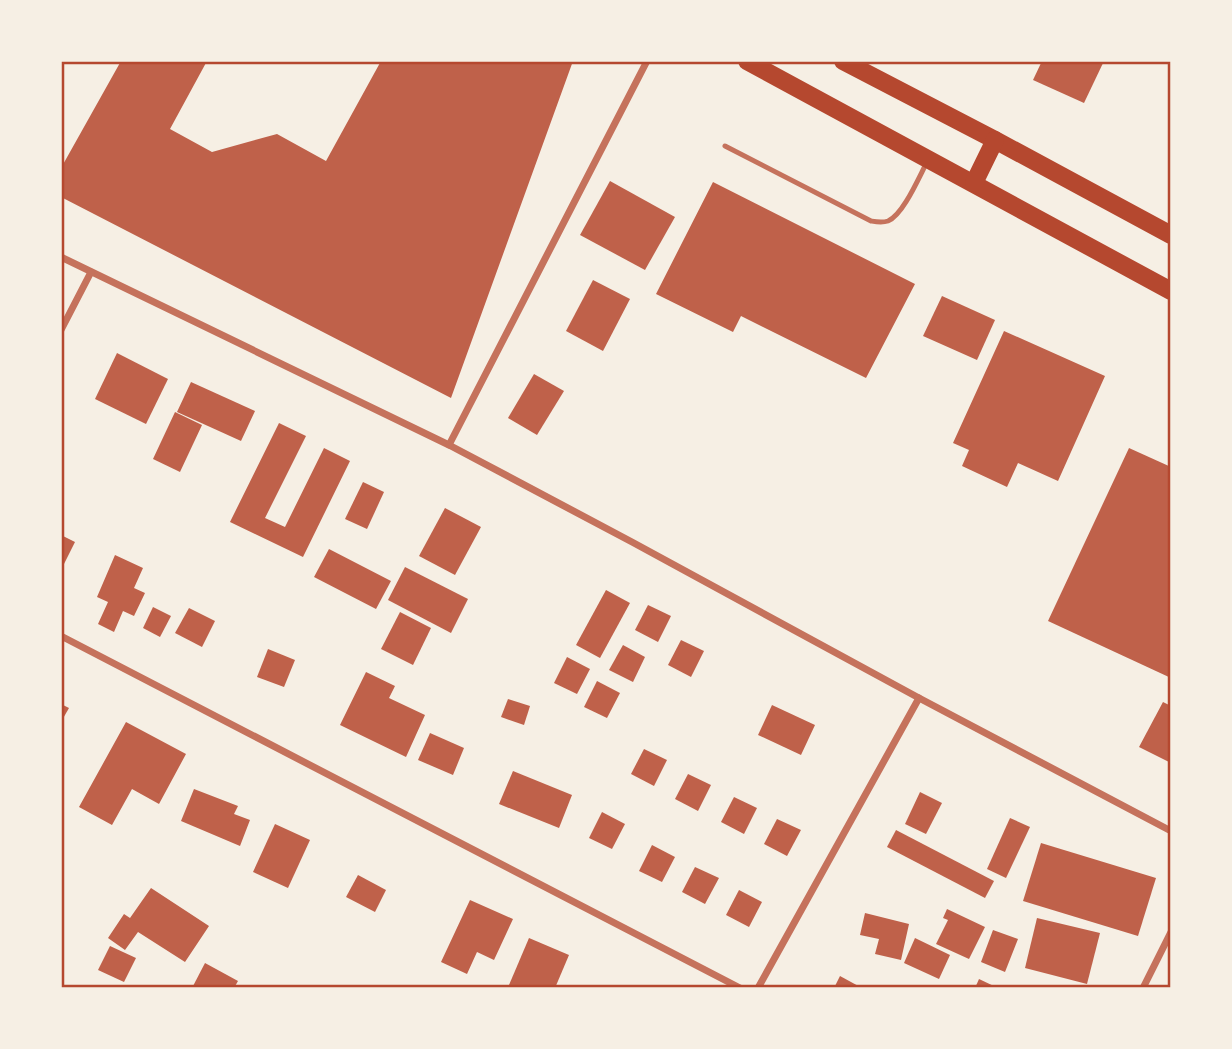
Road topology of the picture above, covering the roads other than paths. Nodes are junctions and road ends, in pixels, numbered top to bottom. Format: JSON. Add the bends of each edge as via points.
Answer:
{"nodes":[{"id":1,"x":647,"y":61,"type":"edge"},
{"id":2,"x":747,"y":61,"type":"edge"},
{"id":3,"x":843,"y":61,"type":"edge"},
{"id":4,"x":995,"y":140,"type":"junction"},
{"id":5,"x":724,"y":146,"type":"dead end"},
{"id":6,"x":928,"y":160,"type":"junction"},
{"id":7,"x":974,"y":183,"type":"junction"},
{"id":8,"x":1171,"y":235,"type":"edge"},
{"id":9,"x":61,"y":257,"type":"edge"},
{"id":10,"x":91,"y":272,"type":"junction"},
{"id":11,"x":1171,"y":290,"type":"edge"},
{"id":12,"x":61,"y":330,"type":"edge"},
{"id":13,"x":449,"y":445,"type":"junction"},
{"id":14,"x":61,"y":636,"type":"edge"},
{"id":15,"x":919,"y":698,"type":"junction"},
{"id":16,"x":1171,"y":831,"type":"edge"},
{"id":17,"x":1171,"y":932,"type":"edge"},
{"id":18,"x":740,"y":988,"type":"edge"},
{"id":19,"x":758,"y":988,"type":"edge"},
{"id":20,"x":1143,"y":988,"type":"edge"}],
"edges":[{"from":1,"to":13,"type":"street"},
{"from":2,"to":6,"type":"main road"},
{"from":3,"to":4,"type":"main road"},
{"from":4,"to":7,"type":"main road"},
{"from":4,"to":8,"type":"main road"},
{"from":5,"to":6,"type":"lane","via":[[881,222],[900,211]]},
{"from":6,"to":7,"type":"main road"},
{"from":7,"to":11,"type":"main road"},
{"from":9,"to":10,"type":"street"},
{"from":10,"to":12,"type":"street"},
{"from":10,"to":13,"type":"street"},
{"from":13,"to":15,"type":"street"},
{"from":14,"to":18,"type":"street"},
{"from":15,"to":16,"type":"street"},
{"from":15,"to":19,"type":"street"},
{"from":17,"to":20,"type":"street"}]}
